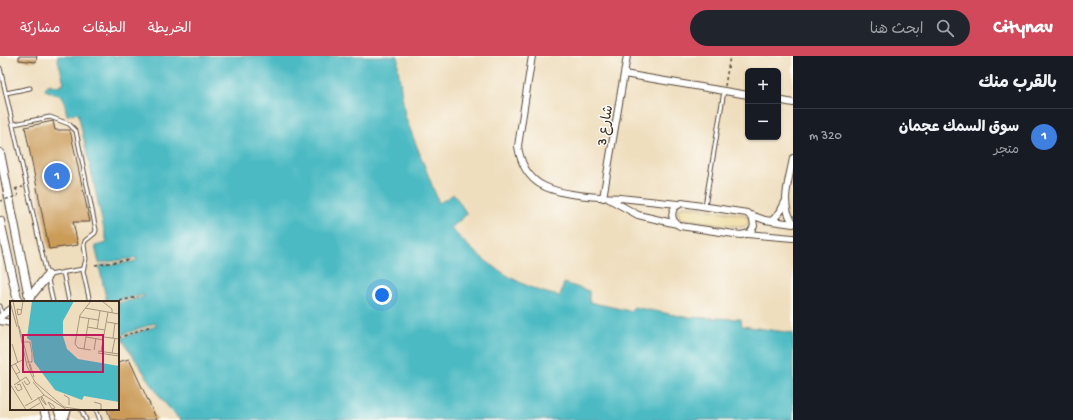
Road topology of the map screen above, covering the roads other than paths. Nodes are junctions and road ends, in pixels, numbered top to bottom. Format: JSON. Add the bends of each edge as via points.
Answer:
{"nodes":[{"id":1,"x":532,"y":56,"type":"edge"},
{"id":2,"x":628,"y":56,"type":"edge"},
{"id":3,"x":0,"y":68,"type":"edge"},
{"id":4,"x":624,"y":74,"type":"junction"},
{"id":5,"x":30,"y":88,"type":"dead end"},
{"id":6,"x":724,"y":91,"type":"junction"},
{"id":7,"x":6,"y":93,"type":"junction"},
{"id":8,"x":745,"y":94,"type":"edge"},
{"id":9,"x":781,"y":101,"type":"edge"},
{"id":10,"x":793,"y":103,"type":"edge"},
{"id":11,"x":14,"y":124,"type":"junction"},
{"id":12,"x":0,"y":153,"type":"edge"},
{"id":13,"x":793,"y":158,"type":"edge"},
{"id":14,"x":606,"y":198,"type":"junction"},
{"id":15,"x":786,"y":202,"type":"junction"},
{"id":16,"x":678,"y":204,"type":"junction"},
{"id":17,"x":704,"y":206,"type":"junction"},
{"id":18,"x":751,"y":215,"type":"junction"},
{"id":19,"x":0,"y":221,"type":"edge"},
{"id":20,"x":772,"y":221,"type":"junction"},
{"id":21,"x":793,"y":223,"type":"edge"},
{"id":22,"x":677,"y":224,"type":"junction"},
{"id":23,"x":747,"y":234,"type":"junction"},
{"id":24,"x":793,"y":238,"type":"edge"},
{"id":25,"x":83,"y":269,"type":"junction"},
{"id":26,"x":63,"y":272,"type":"junction"},
{"id":27,"x":48,"y":275,"type":"junction"},
{"id":28,"x":17,"y":300,"type":"edge"},
{"id":29,"x":30,"y":300,"type":"edge"},
{"id":30,"x":53,"y":301,"type":"edge"},
{"id":31,"x":69,"y":301,"type":"edge"},
{"id":32,"x":90,"y":301,"type":"edge"},
{"id":33,"x":0,"y":306,"type":"edge"},
{"id":34,"x":10,"y":310,"type":"edge"},
{"id":35,"x":1,"y":318,"type":"edge"},
{"id":36,"x":10,"y":322,"type":"edge"},
{"id":37,"x":44,"y":410,"type":"edge"},
{"id":38,"x":58,"y":410,"type":"edge"},
{"id":39,"x":68,"y":410,"type":"edge"},
{"id":40,"x":81,"y":410,"type":"edge"},
{"id":41,"x":96,"y":410,"type":"edge"},
{"id":42,"x":48,"y":420,"type":"edge"},
{"id":43,"x":63,"y":420,"type":"edge"},
{"id":44,"x":86,"y":420,"type":"edge"},
{"id":45,"x":100,"y":420,"type":"edge"}],
"edges":[{"from":1,"to":14,"type":"street","via":[[518,146],[523,167],[538,183],[548,188]]},
{"from":2,"to":4,"type":"street","name":"شارع 3"},
{"from":3,"to":7,"type":"lane"},
{"from":4,"to":6,"type":"street"},
{"from":4,"to":14,"type":"street","name":"شارع 3"},
{"from":5,"to":7,"type":"lane"},
{"from":6,"to":8,"type":"street"},
{"from":6,"to":17,"type":"lane"},
{"from":7,"to":11,"type":"lane"},
{"from":9,"to":10,"type":"street"},
{"from":11,"to":25,"type":"lane","via":[[50,117],[75,129],[96,230],[84,243],[86,259]]},
{"from":11,"to":27,"type":"lane"},
{"from":12,"to":29,"type":"main road","via":[[13,189]]},
{"from":13,"to":15,"type":"street"},
{"from":14,"to":16,"type":"street"},
{"from":14,"to":22,"type":"street","via":[[638,215]]},
{"from":15,"to":20,"type":"street"},
{"from":15,"to":21,"type":"street"},
{"from":16,"to":17,"type":"street"},
{"from":16,"to":22,"type":"street","via":[[672,214]]},
{"from":17,"to":18,"type":"street"},
{"from":18,"to":20,"type":"street"},
{"from":18,"to":23,"type":"street","via":[[754,226]]},
{"from":19,"to":28,"type":"main road"},
{"from":20,"to":21,"type":"street"},
{"from":22,"to":23,"type":"street"},
{"from":23,"to":24,"type":"street"},
{"from":25,"to":26,"type":"lane"},
{"from":25,"to":32,"type":"lane"},
{"from":26,"to":27,"type":"lane"},
{"from":26,"to":31,"type":"lane"},
{"from":27,"to":29,"type":"main road"},
{"from":27,"to":30,"type":"lane"},
{"from":33,"to":35,"type":"lane"},
{"from":34,"to":35,"type":"street"},
{"from":35,"to":36,"type":"street"},
{"from":37,"to":42,"type":"main road"},
{"from":38,"to":43,"type":"main road"},
{"from":39,"to":43,"type":"main road"},
{"from":40,"to":44,"type":"lane"},
{"from":41,"to":45,"type":"lane"}]}
